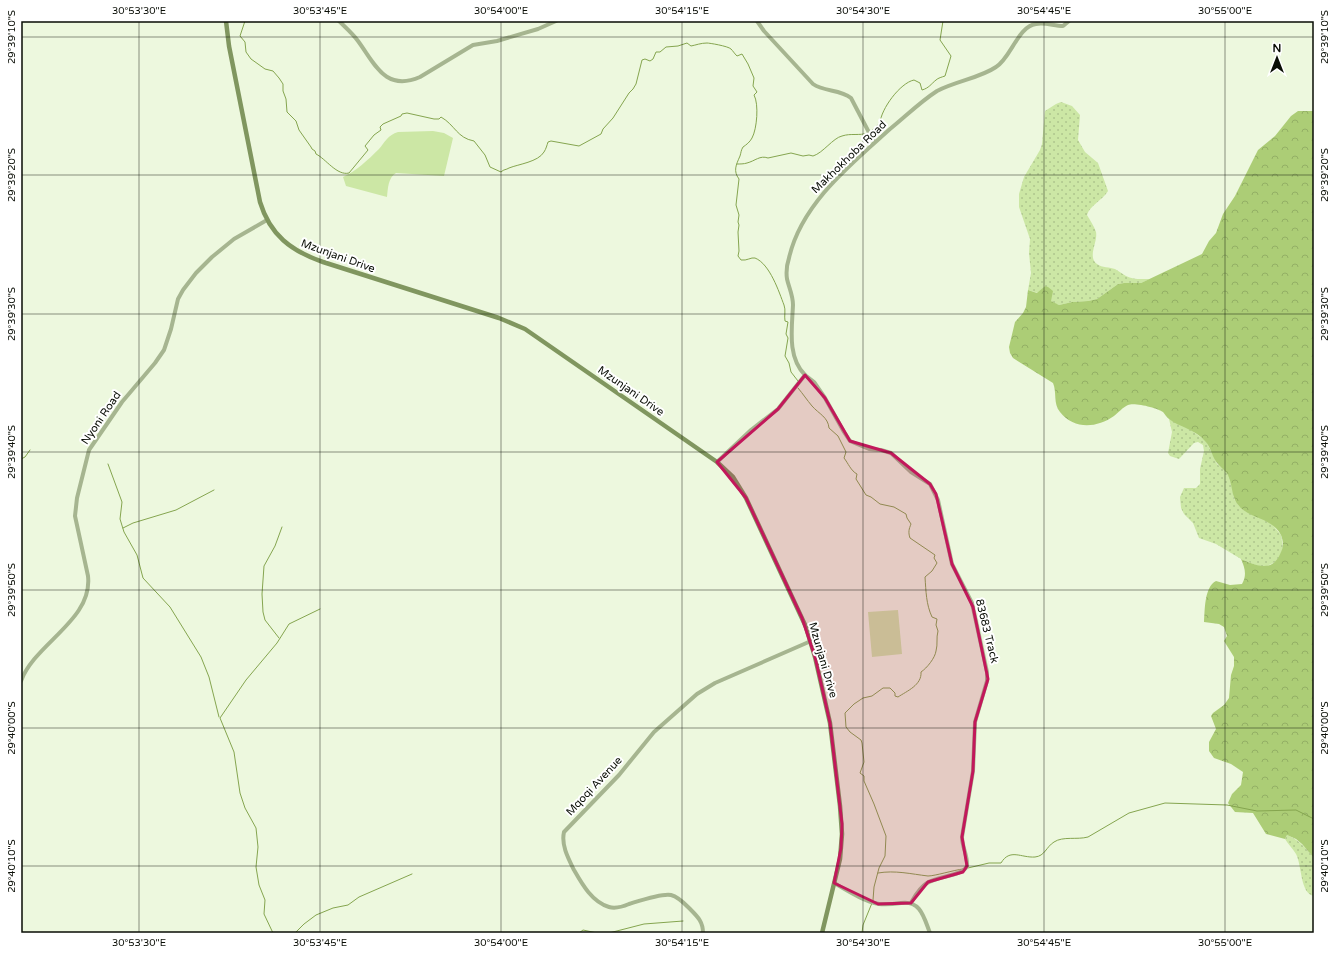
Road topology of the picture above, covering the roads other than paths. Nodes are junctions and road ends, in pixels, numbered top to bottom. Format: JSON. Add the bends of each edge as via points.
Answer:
{"nodes":[{"id":1,"x":226,"y":21,"type":"edge"},
{"id":2,"x":339,"y":21,"type":"edge"},
{"id":3,"x":556,"y":21,"type":"edge"},
{"id":4,"x":757,"y":21,"type":"edge"},
{"id":5,"x":1069,"y":21,"type":"edge"},
{"id":6,"x":874,"y":142,"type":"junction"},
{"id":7,"x":267,"y":220,"type":"junction"},
{"id":8,"x":805,"y":375,"type":"junction"},
{"id":9,"x":717,"y":462,"type":"junction"},
{"id":10,"x":811,"y":641,"type":"junction"},
{"id":11,"x":21,"y":681,"type":"edge"},
{"id":12,"x":834,"y":883,"type":"junction"},
{"id":13,"x":911,"y":903,"type":"junction"},
{"id":14,"x":703,"y":933,"type":"edge"},
{"id":15,"x":822,"y":933,"type":"edge"},
{"id":16,"x":930,"y":933,"type":"edge"}],
"edges":[{"from":1,"to":7,"type":"main road","name":"Mzunjani Drive","via":[[260,202]]},
{"from":2,"to":3,"type":"street","via":[[356,38],[381,73],[399,81],[420,77],[473,45],[498,41]]},
{"from":4,"to":6,"type":"street","via":[[813,84],[851,98]]},
{"from":5,"to":6,"type":"street","name":"Makhokhoba Road","via":[[1063,26],[1041,23],[1032,25],[996,67],[932,94]]},
{"from":6,"to":8,"type":"street","name":"Makhokhoba Road","via":[[816,202],[803,221],[791,249],[787,276],[793,300],[792,342],[797,363]]},
{"from":7,"to":9,"type":"main road","name":"Mzunjani Drive","via":[[288,245],[309,257],[499,318],[525,329]]},
{"from":7,"to":11,"type":"street","name":"Nyoni Road","via":[[234,239],[196,273],[178,298],[172,329],[164,350],[91,446],[75,516],[88,576],[86,592],[73,617],[31,661]]},
{"from":8,"to":9,"type":"street","via":[[778,409]]},
{"from":8,"to":13,"type":"street","name":"83683 Track","via":[[814,382],[825,398],[850,441],[869,449],[891,453],[934,490],[941,508],[952,564],[973,607],[987,669],[987,681],[975,722],[973,771],[962,837],[968,866],[963,872],[928,882],[920,888]]},
{"from":9,"to":10,"type":"main road","name":"Mzunjani Drive","via":[[733,477],[746,498]]},
{"from":10,"to":12,"type":"main road","name":"Mzunjani Drive","via":[[830,723],[842,824],[840,859]]},
{"from":10,"to":14,"type":"street","name":"Mqoqi Avenue","via":[[715,683],[697,694],[654,732],[620,775],[564,832],[568,859],[593,898],[608,907],[616,908],[658,896],[672,895],[680,899],[699,919]]},
{"from":12,"to":13,"type":"street","via":[[878,904]]},
{"from":12,"to":15,"type":"main road","name":"Mzunjani Drive"},
{"from":13,"to":16,"type":"street","via":[[920,910]]}]}
